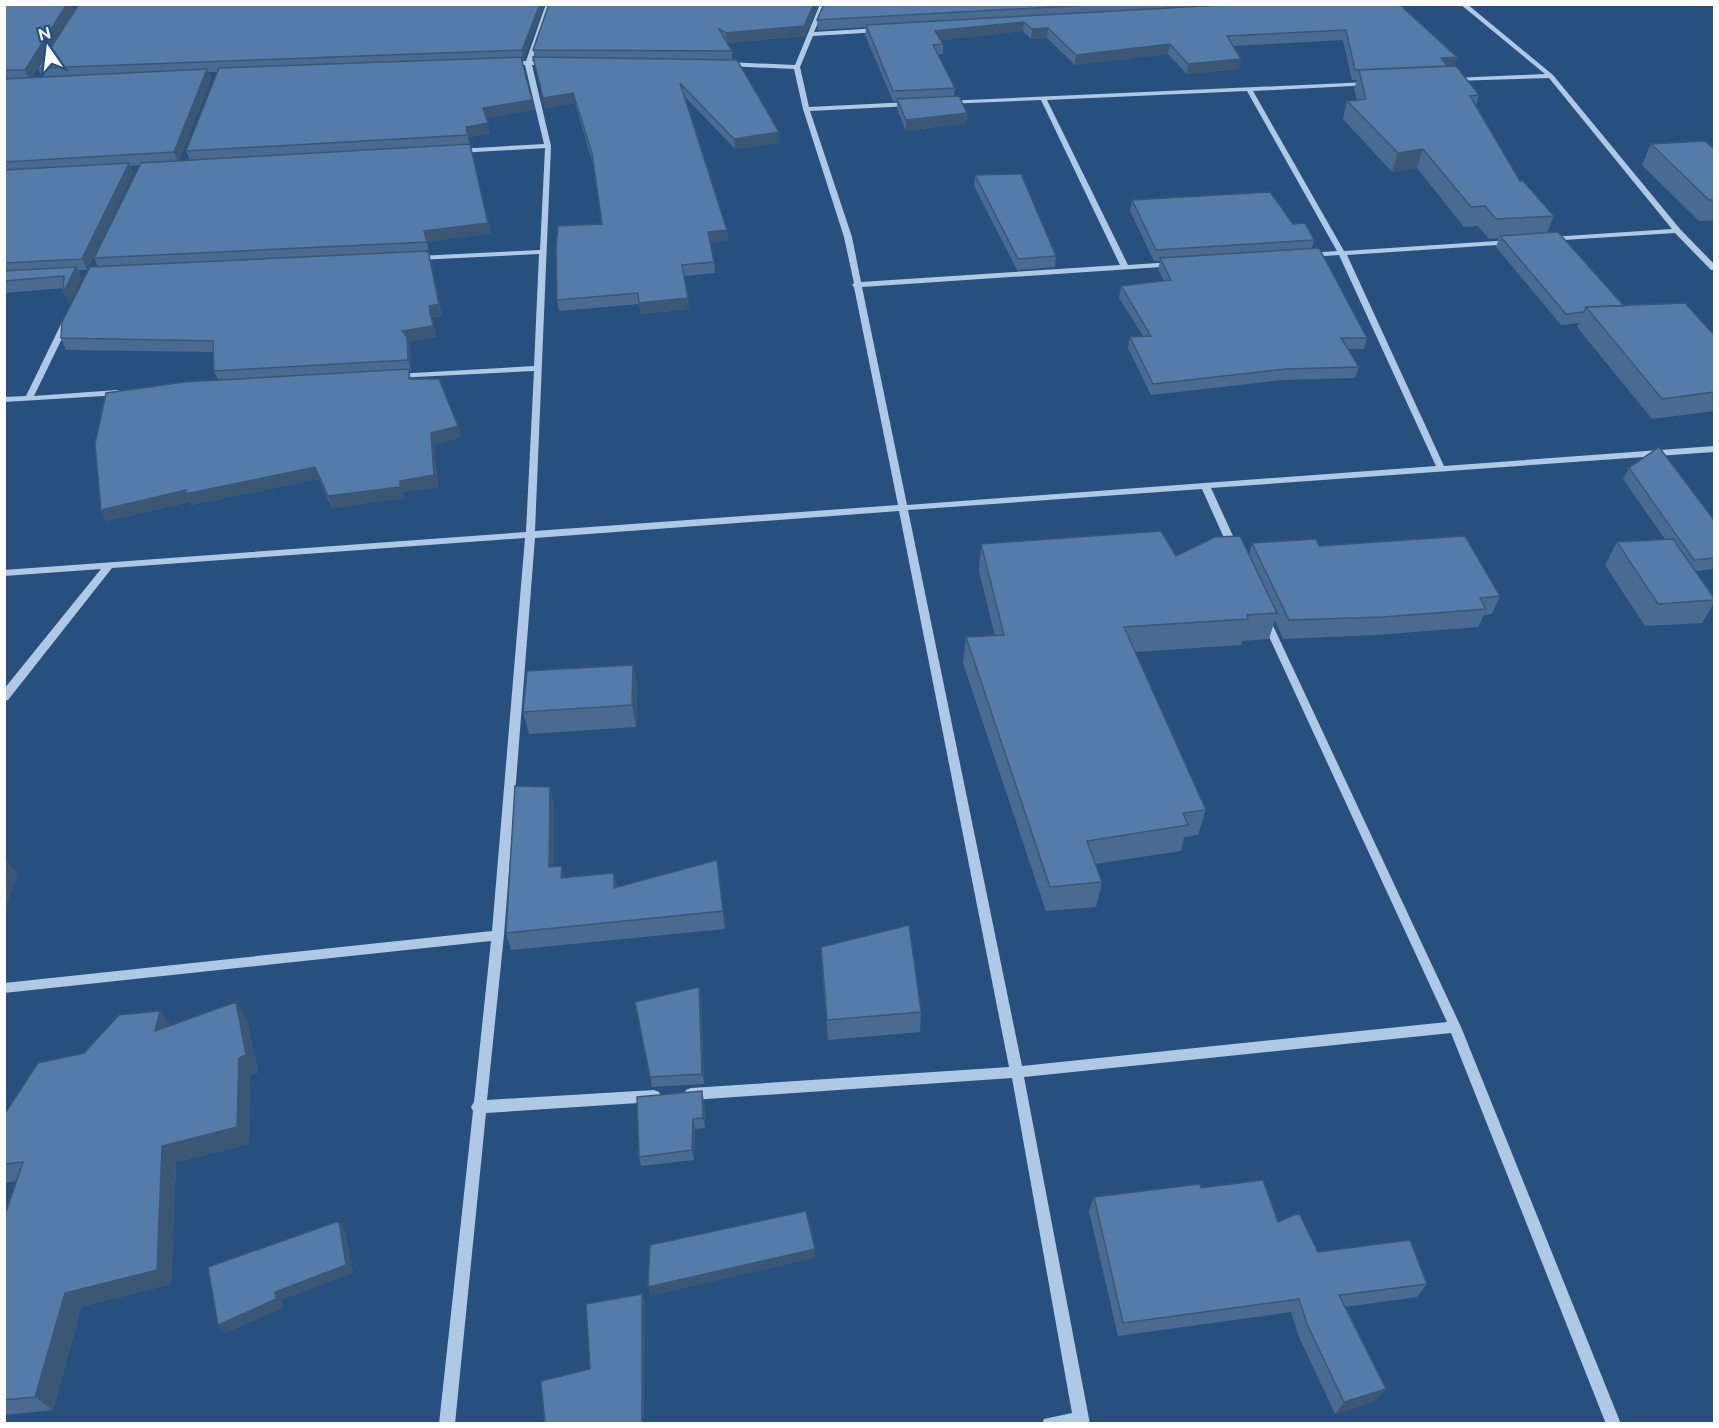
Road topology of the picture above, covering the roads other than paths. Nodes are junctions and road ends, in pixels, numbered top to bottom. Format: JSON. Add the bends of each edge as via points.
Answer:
{"nodes":[{"id":1,"x":549,"y":4,"type":"edge"},
{"id":2,"x":823,"y":4,"type":"edge"},
{"id":3,"x":1463,"y":4,"type":"edge"},
{"id":4,"x":883,"y":30,"type":"edge"},
{"id":5,"x":811,"y":33,"type":"junction"},
{"id":6,"x":528,"y":63,"type":"junction"},
{"id":7,"x":560,"y":63,"type":"edge"},
{"id":8,"x":504,"y":64,"type":"edge"},
{"id":9,"x":710,"y":64,"type":"edge"},
{"id":10,"x":797,"y":67,"type":"junction"},
{"id":11,"x":1551,"y":76,"type":"junction"},
{"id":12,"x":1446,"y":81,"type":"edge"},
{"id":13,"x":1377,"y":83,"type":"edge"},
{"id":14,"x":1249,"y":89,"type":"junction"},
{"id":15,"x":1043,"y":97,"type":"junction"},
{"id":16,"x":936,"y":103,"type":"edge"},
{"id":17,"x":912,"y":104,"type":"edge"},
{"id":18,"x":806,"y":109,"type":"junction"},
{"id":19,"x":548,"y":146,"type":"junction"},
{"id":20,"x":453,"y":152,"type":"edge"},
{"id":21,"x":1677,"y":231,"type":"junction"},
{"id":22,"x":1545,"y":240,"type":"edge"},
{"id":23,"x":1521,"y":241,"type":"edge"},
{"id":24,"x":542,"y":252,"type":"junction"},
{"id":25,"x":1342,"y":253,"type":"junction"},
{"id":26,"x":1296,"y":256,"type":"edge"},
{"id":27,"x":411,"y":259,"type":"edge"},
{"id":28,"x":1182,"y":263,"type":"edge"},
{"id":29,"x":1125,"y":267,"type":"junction"},
{"id":30,"x":1714,"y":268,"type":"edge"},
{"id":31,"x":856,"y":285,"type":"junction"},
{"id":32,"x":69,"y":316,"type":"edge"},
{"id":33,"x":537,"y":368,"type":"junction"},
{"id":34,"x":383,"y":377,"type":"edge"},
{"id":35,"x":123,"y":393,"type":"edge"},
{"id":36,"x":29,"y":398,"type":"junction"},
{"id":37,"x":4,"y":400,"type":"edge"},
{"id":38,"x":1714,"y":449,"type":"edge"},
{"id":39,"x":1441,"y":468,"type":"junction"},
{"id":40,"x":1205,"y":486,"type":"junction"},
{"id":41,"x":904,"y":510,"type":"junction"},
{"id":42,"x":530,"y":536,"type":"junction"},
{"id":43,"x":1240,"y":562,"type":"edge"},
{"id":44,"x":110,"y":566,"type":"junction"},
{"id":45,"x":4,"y":573,"type":"edge"},
{"id":46,"x":1260,"y":605,"type":"edge"},
{"id":47,"x":4,"y":697,"type":"edge"},
{"id":48,"x":498,"y":935,"type":"junction"},
{"id":49,"x":4,"y":988,"type":"edge"},
{"id":50,"x":1455,"y":1027,"type":"junction"},
{"id":51,"x":1017,"y":1072,"type":"junction"},
{"id":52,"x":478,"y":1107,"type":"junction"},
{"id":53,"x":1081,"y":1421,"type":"edge"},
{"id":54,"x":447,"y":1424,"type":"edge"},
{"id":55,"x":1049,"y":1424,"type":"edge"},
{"id":56,"x":1614,"y":1424,"type":"edge"}],
"edges":[{"from":1,"to":6,"type":"street"},
{"from":2,"to":5,"type":"street"},
{"from":3,"to":11,"type":"street"},
{"from":4,"to":5,"type":"street"},
{"from":5,"to":10,"type":"street"},
{"from":6,"to":7,"type":"street"},
{"from":6,"to":8,"type":"street"},
{"from":6,"to":19,"type":"street"},
{"from":9,"to":10,"type":"street"},
{"from":10,"to":18,"type":"street"},
{"from":11,"to":12,"type":"street"},
{"from":11,"to":21,"type":"street"},
{"from":13,"to":14,"type":"street"},
{"from":14,"to":15,"type":"street"},
{"from":14,"to":25,"type":"street"},
{"from":15,"to":16,"type":"street"},
{"from":15,"to":29,"type":"street"},
{"from":17,"to":18,"type":"street"},
{"from":18,"to":31,"type":"street","via":[[849,237]]},
{"from":19,"to":20,"type":"street"},
{"from":19,"to":24,"type":"street"},
{"from":21,"to":22,"type":"street"},
{"from":21,"to":30,"type":"street"},
{"from":23,"to":25,"type":"street"},
{"from":24,"to":27,"type":"street"},
{"from":24,"to":33,"type":"street"},
{"from":25,"to":26,"type":"street"},
{"from":25,"to":39,"type":"street"},
{"from":28,"to":29,"type":"street"},
{"from":29,"to":31,"type":"street"},
{"from":31,"to":41,"type":"street"},
{"from":32,"to":36,"type":"street"},
{"from":33,"to":34,"type":"street"},
{"from":33,"to":42,"type":"street"},
{"from":35,"to":36,"type":"street"},
{"from":36,"to":37,"type":"street"},
{"from":38,"to":39,"type":"street"},
{"from":39,"to":40,"type":"street"},
{"from":40,"to":41,"type":"street"},
{"from":40,"to":43,"type":"street"},
{"from":41,"to":42,"type":"street"},
{"from":41,"to":51,"type":"street"},
{"from":42,"to":44,"type":"street"},
{"from":42,"to":48,"type":"street"},
{"from":44,"to":45,"type":"street"},
{"from":44,"to":47,"type":"street"},
{"from":46,"to":50,"type":"street"},
{"from":48,"to":49,"type":"street"},
{"from":48,"to":52,"type":"street"},
{"from":50,"to":51,"type":"street"},
{"from":50,"to":56,"type":"street"},
{"from":51,"to":52,"type":"street"},
{"from":51,"to":53,"type":"street"},
{"from":52,"to":54,"type":"street"},
{"from":53,"to":55,"type":"street"}]}
